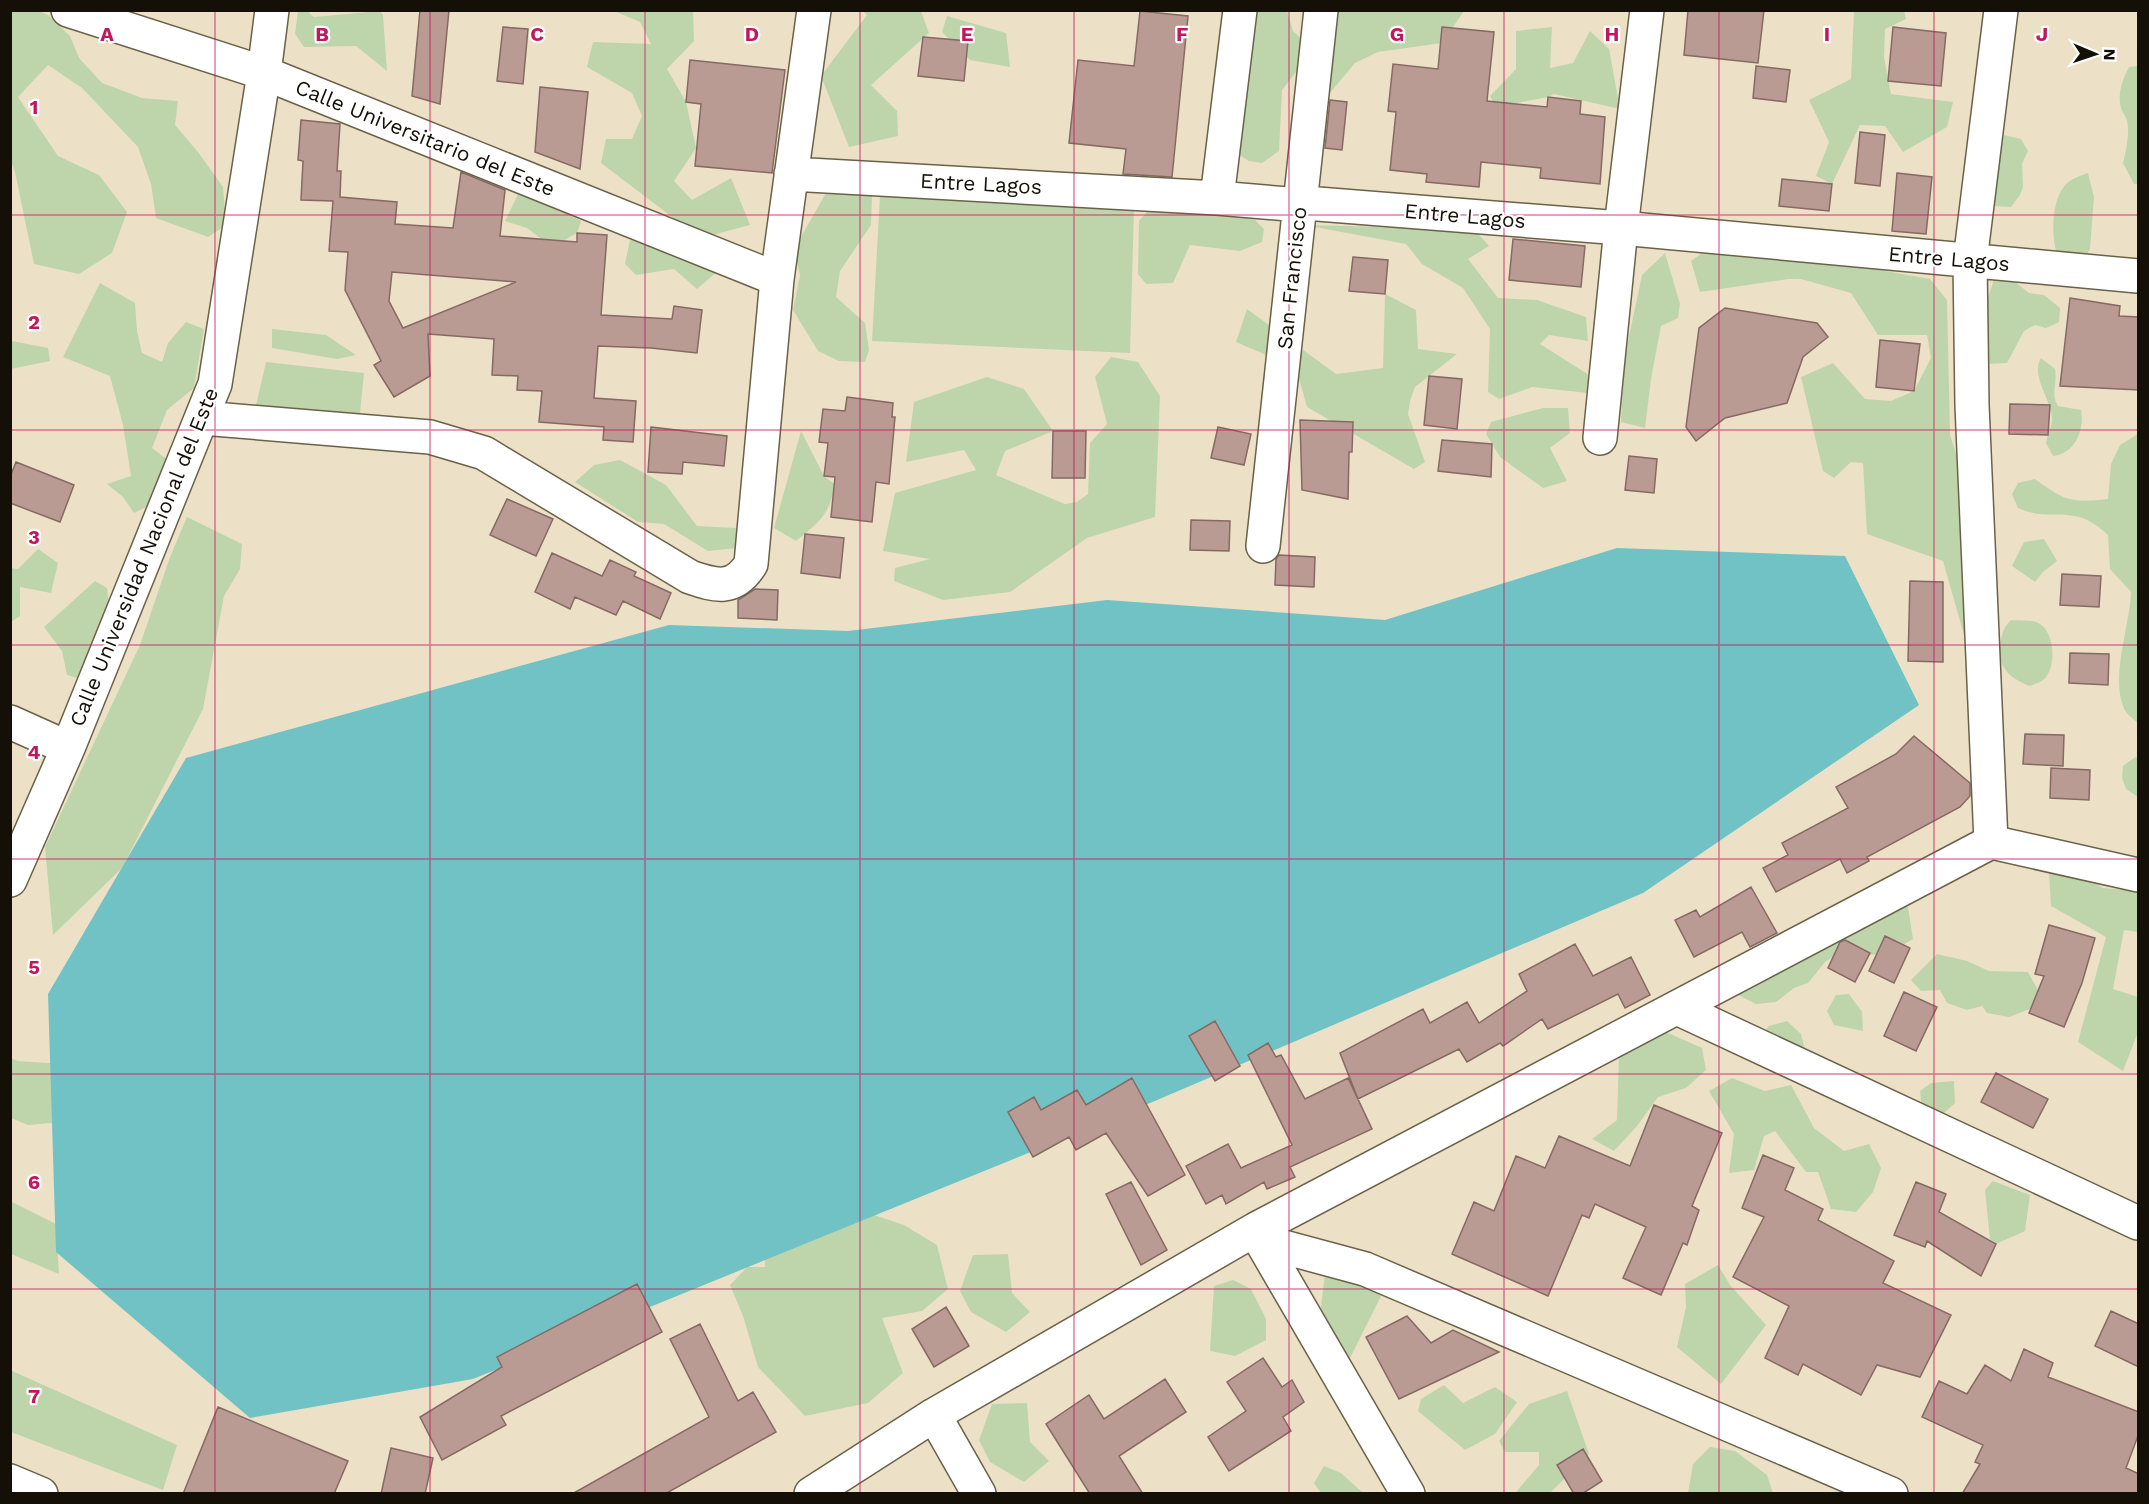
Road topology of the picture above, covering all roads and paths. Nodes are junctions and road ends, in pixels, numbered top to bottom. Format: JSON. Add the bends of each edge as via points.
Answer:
{"nodes":[{"id":1,"x":68,"y":10,"type":"edge"},
{"id":2,"x":272,"y":10,"type":"edge"},
{"id":3,"x":814,"y":10,"type":"edge"},
{"id":4,"x":1240,"y":10,"type":"edge"},
{"id":5,"x":1321,"y":10,"type":"edge"},
{"id":6,"x":1647,"y":10,"type":"edge"},
{"id":7,"x":2001,"y":10,"type":"edge"},
{"id":8,"x":264,"y":73,"type":"junction"},
{"id":9,"x":791,"y":174,"type":"junction"},
{"id":10,"x":1217,"y":198,"type":"junction"},
{"id":11,"x":1300,"y":205,"type":"junction"},
{"id":12,"x":1621,"y":228,"type":"junction"},
{"id":13,"x":1970,"y":261,"type":"junction"},
{"id":14,"x":2139,"y":276,"type":"edge"},
{"id":15,"x":777,"y":279,"type":"junction"},
{"id":16,"x":202,"y":418,"type":"junction"},
{"id":17,"x":1600,"y":438,"type":"dead end"},
{"id":18,"x":1263,"y":546,"type":"dead end"},
{"id":19,"x":10,"y":722,"type":"edge"},
{"id":20,"x":68,"y":748,"type":"junction"},
{"id":21,"x":1991,"y":843,"type":"junction"},
{"id":22,"x":2139,"y":875,"type":"edge"},
{"id":23,"x":10,"y":880,"type":"edge"},
{"id":24,"x":1677,"y":1008,"type":"junction"},
{"id":25,"x":2139,"y":1223,"type":"edge"},
{"id":26,"x":1258,"y":1235,"type":"junction"},
{"id":27,"x":934,"y":1415,"type":"junction"},
{"id":28,"x":10,"y":1481,"type":"edge"},
{"id":29,"x":41,"y":1494,"type":"edge"},
{"id":30,"x":812,"y":1494,"type":"edge"},
{"id":31,"x":979,"y":1494,"type":"edge"},
{"id":32,"x":1408,"y":1494,"type":"edge"},
{"id":33,"x":1891,"y":1494,"type":"edge"}],
"edges":[{"from":1,"to":8,"type":"street","name":"Calle Universitario del Este"},
{"from":2,"to":8,"type":"street","name":"Calle Universidad Nacional del Este"},
{"from":3,"to":9,"type":"street"},
{"from":4,"to":10,"type":"street"},
{"from":5,"to":11,"type":"street","name":"San Francisco"},
{"from":6,"to":12,"type":"street"},
{"from":7,"to":13,"type":"street"},
{"from":8,"to":15,"type":"street","name":"Calle Universitario del Este"},
{"from":8,"to":16,"type":"street","name":"Calle Universidad Nacional del Este","via":[[215,384]]},
{"from":9,"to":10,"type":"street","name":"Entre Lagos"},
{"from":9,"to":15,"type":"street"},
{"from":10,"to":11,"type":"street","name":"Entre Lagos"},
{"from":11,"to":12,"type":"street","name":"Entre Lagos"},
{"from":11,"to":18,"type":"street","name":"San Francisco"},
{"from":12,"to":13,"type":"street","name":"Entre Lagos"},
{"from":12,"to":17,"type":"street"},
{"from":13,"to":14,"type":"street","name":"Entre Lagos"},
{"from":13,"to":21,"type":"street","via":[[1972,405]]},
{"from":15,"to":16,"type":"street","via":[[751,564],[735,580],[722,585],[690,577],[484,453],[430,437]]},
{"from":16,"to":20,"type":"street","name":"Calle Universidad Nacional del Este"},
{"from":19,"to":20,"type":"street"},
{"from":20,"to":23,"type":"street","name":"Calle Universidad Nacional del Este"},
{"from":21,"to":22,"type":"street"},
{"from":21,"to":24,"type":"street"},
{"from":24,"to":25,"type":"street"},
{"from":24,"to":26,"type":"street"},
{"from":26,"to":27,"type":"street"},
{"from":26,"to":32,"type":"street"},
{"from":26,"to":33,"type":"street","via":[[1365,1269]]},
{"from":27,"to":30,"type":"street"},
{"from":27,"to":31,"type":"street"},
{"from":28,"to":29,"type":"street"}]}
